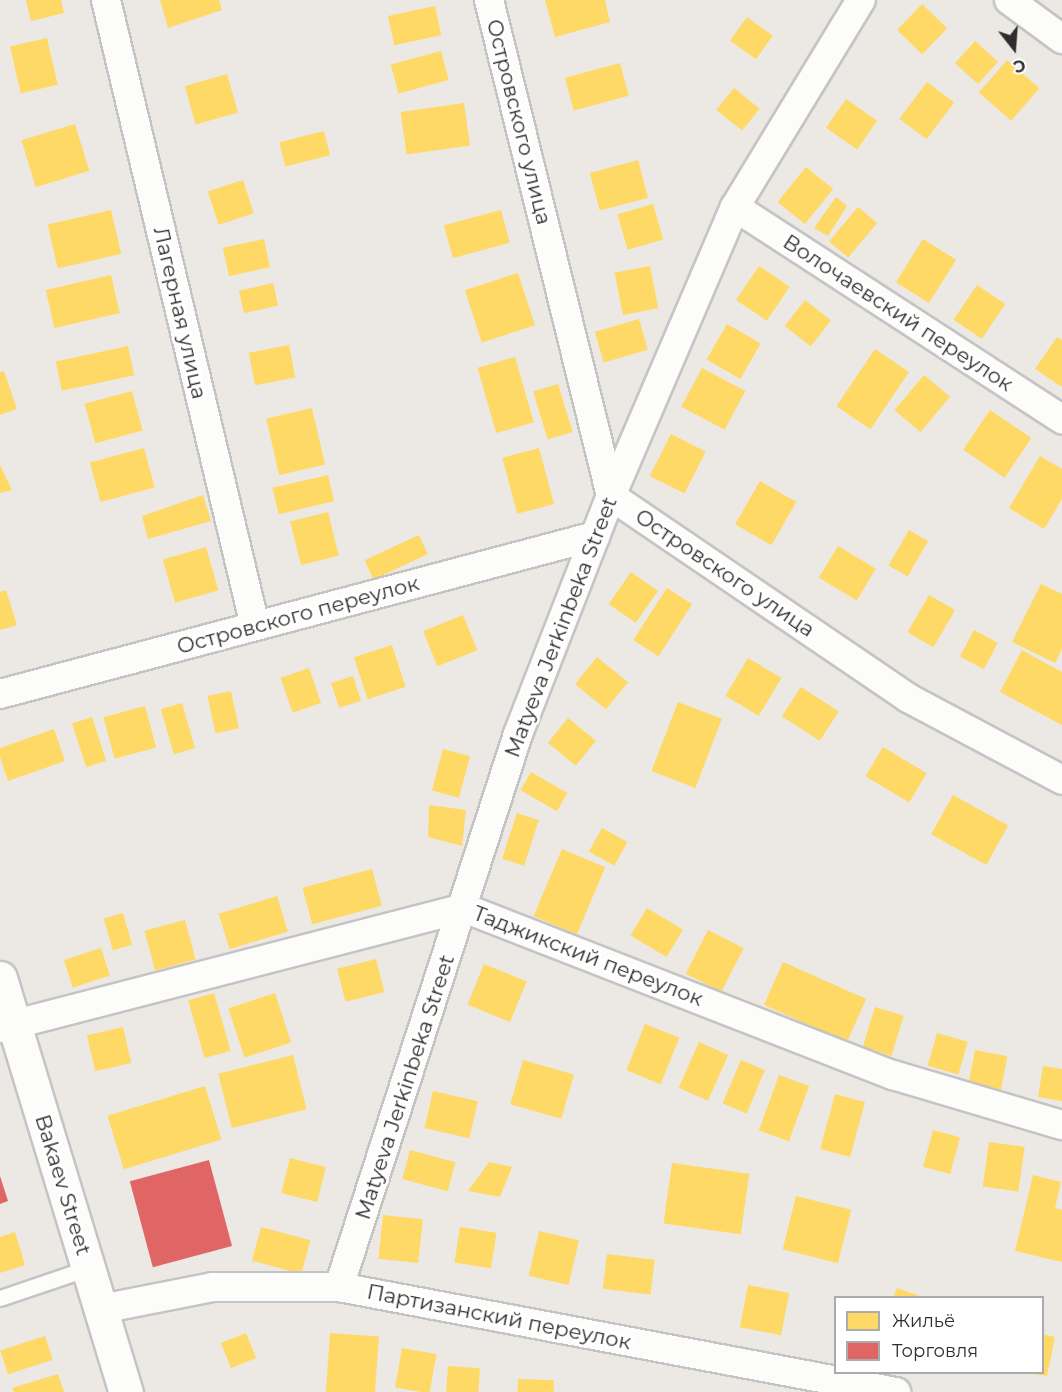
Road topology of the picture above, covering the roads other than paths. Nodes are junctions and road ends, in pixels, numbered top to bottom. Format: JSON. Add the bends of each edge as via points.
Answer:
{"nodes":[{"id":1,"x":106,"y":0,"type":"edge"},
{"id":2,"x":489,"y":0,"type":"edge"},
{"id":3,"x":861,"y":0,"type":"edge"},
{"id":4,"x":1009,"y":0,"type":"edge"},
{"id":5,"x":1062,"y":39,"type":"edge"},
{"id":6,"x":735,"y":207,"type":"junction"},
{"id":7,"x":1062,"y":419,"type":"edge"},
{"id":8,"x":611,"y":496,"type":"junction"},
{"id":9,"x":595,"y":536,"type":"junction"},
{"id":10,"x":255,"y":626,"type":"junction"},
{"id":11,"x":0,"y":694,"type":"edge"},
{"id":12,"x":1062,"y":780,"type":"edge"},
{"id":13,"x":464,"y":908,"type":"junction"},
{"id":14,"x":0,"y":978,"type":"edge"},
{"id":15,"x":7,"y":1026,"type":"edge"},
{"id":16,"x":1062,"y":1125,"type":"edge"},
{"id":17,"x":88,"y":1268,"type":"junction"},
{"id":18,"x":339,"y":1287,"type":"junction"},
{"id":19,"x":0,"y":1298,"type":"edge"},
{"id":20,"x":101,"y":1309,"type":"junction"},
{"id":21,"x":126,"y":1392,"type":"edge"},
{"id":22,"x":896,"y":1392,"type":"edge"}],
"edges":[{"from":1,"to":10,"type":"street","name":"Лагерная улица"},
{"from":2,"to":8,"type":"street","name":"Островского улица"},
{"from":3,"to":6,"type":"street","name":"Matyeva Jerkinbeka Street"},
{"from":4,"to":5,"type":"street"},
{"from":6,"to":7,"type":"street","name":"Волочаевский переулок"},
{"from":6,"to":8,"type":"street","name":"Matyeva Jerkinbeka Street"},
{"from":8,"to":9,"type":"street","name":"Matyeva Jerkinbeka Street"},
{"from":8,"to":12,"type":"street","name":"Островского улица","via":[[908,698]]},
{"from":9,"to":10,"type":"street","name":"Островского переулок"},
{"from":9,"to":13,"type":"street","name":"Matyeva Jerkinbeka Street","via":[[518,735]]},
{"from":10,"to":11,"type":"street","name":"Островского переулок"},
{"from":13,"to":15,"type":"street","name":"Таджикский переулок"},
{"from":13,"to":16,"type":"street","name":"Таджикский переулок","via":[[893,1075]]},
{"from":13,"to":18,"type":"street","name":"Matyeva Jerkinbeka Street"},
{"from":14,"to":15,"type":"main road","name":"Bakaev Street"},
{"from":15,"to":17,"type":"main road","name":"Bakaev Street"},
{"from":17,"to":19,"type":"lane"},
{"from":17,"to":20,"type":"main road","name":"Bakaev Street"},
{"from":18,"to":20,"type":"street","name":"Партизанский переулок","via":[[213,1287]]},
{"from":18,"to":22,"type":"street","name":"Партизанский переулок"},
{"from":20,"to":21,"type":"main road","name":"Bakaev Street"}]}
